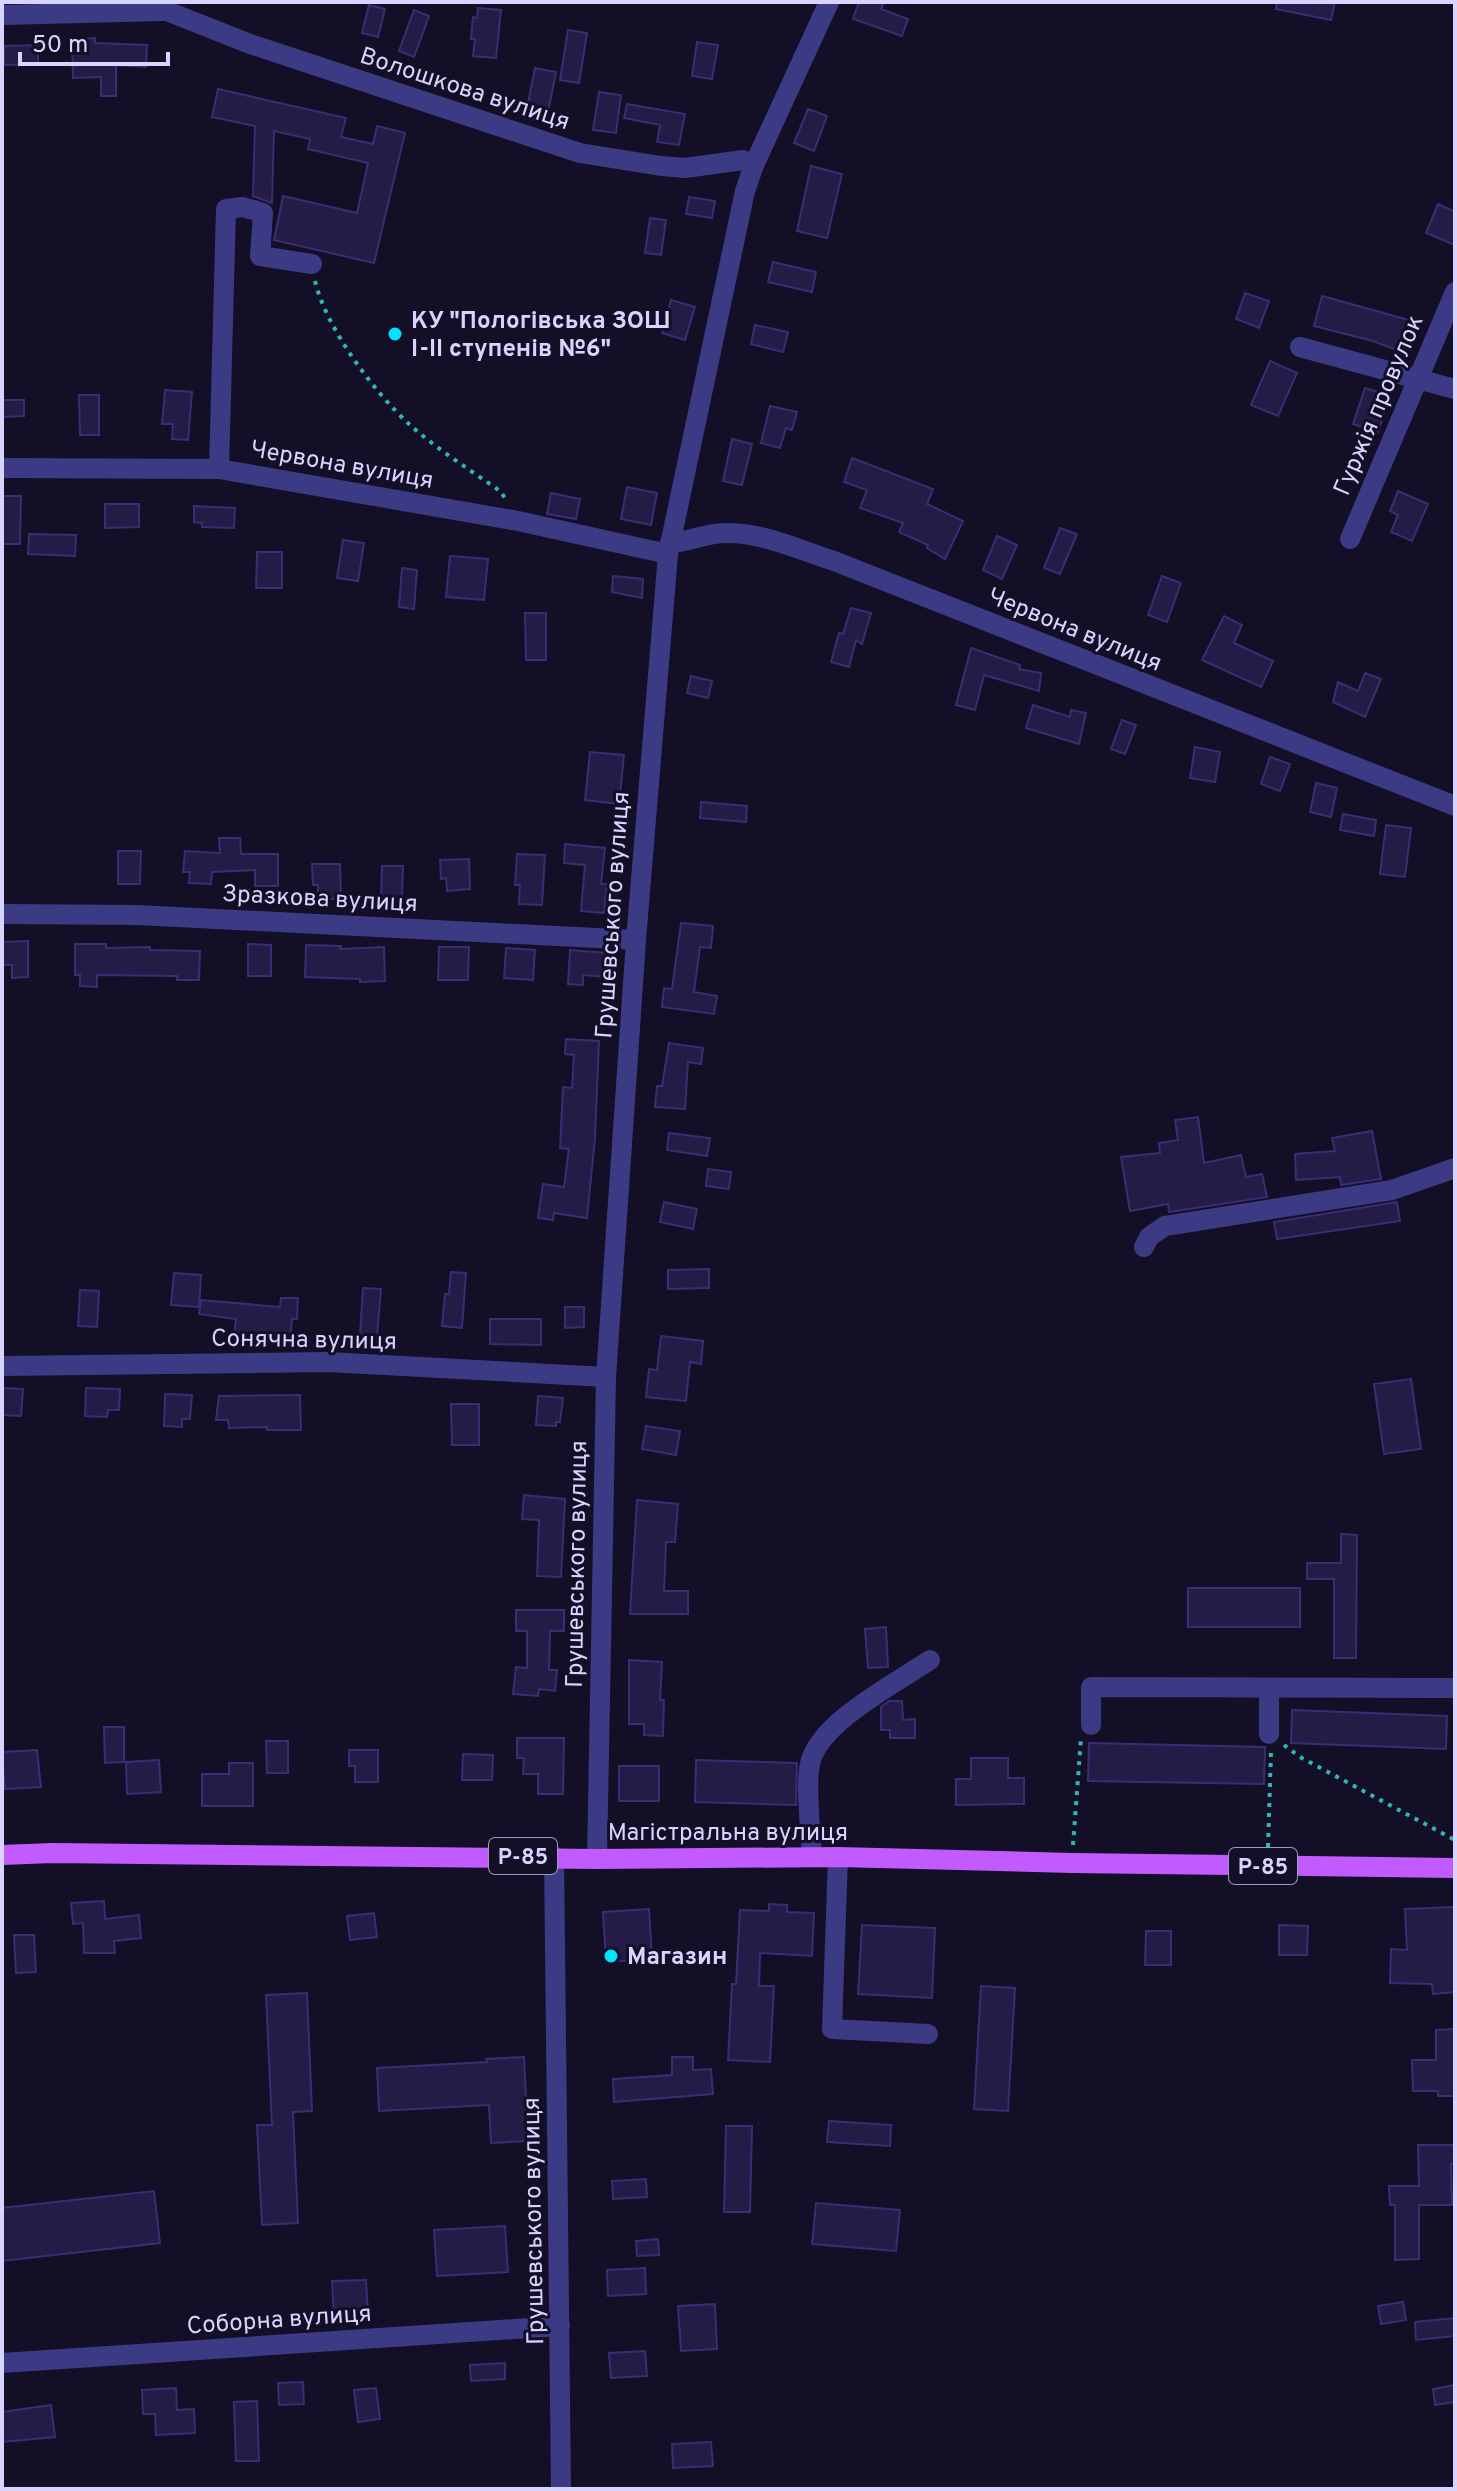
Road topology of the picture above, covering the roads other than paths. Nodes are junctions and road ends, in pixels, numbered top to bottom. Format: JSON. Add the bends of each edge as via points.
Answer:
{"nodes":[{"id":1,"x":144,"y":2,"type":"edge"},
{"id":2,"x":829,"y":2,"type":"edge"},
{"id":3,"x":167,"y":11,"type":"junction"},
{"id":4,"x":2,"y":15,"type":"edge"},
{"id":5,"x":754,"y":165,"type":"junction"},
{"id":6,"x":312,"y":264,"type":"road end"},
{"id":7,"x":1455,"y":292,"type":"edge"},
{"id":8,"x":1300,"y":347,"type":"dead end"},
{"id":9,"x":1418,"y":379,"type":"junction"},
{"id":10,"x":1455,"y":389,"type":"edge"},
{"id":11,"x":2,"y":468,"type":"edge"},
{"id":12,"x":219,"y":469,"type":"junction"},
{"id":13,"x":1350,"y":539,"type":"dead end"},
{"id":14,"x":669,"y":548,"type":"junction"},
{"id":15,"x":1455,"y":806,"type":"edge"},
{"id":16,"x":2,"y":914,"type":"edge"},
{"id":17,"x":636,"y":940,"type":"junction"},
{"id":18,"x":1455,"y":1168,"type":"edge"},
{"id":19,"x":1144,"y":1247,"type":"dead end"},
{"id":20,"x":2,"y":1366,"type":"edge"},
{"id":21,"x":606,"y":1377,"type":"junction"},
{"id":22,"x":930,"y":1660,"type":"dead end"},
{"id":23,"x":1269,"y":1688,"type":"junction"},
{"id":24,"x":1455,"y":1688,"type":"edge"},
{"id":25,"x":1091,"y":1725,"type":"road end"},
{"id":26,"x":1269,"y":1734,"type":"road end"},
{"id":27,"x":2,"y":1855,"type":"edge"},
{"id":28,"x":554,"y":1856,"type":"junction"},
{"id":29,"x":812,"y":1857,"type":"junction"},
{"id":30,"x":838,"y":1857,"type":"junction"},
{"id":31,"x":597,"y":1859,"type":"junction"},
{"id":32,"x":1455,"y":1868,"type":"edge"},
{"id":33,"x":928,"y":2034,"type":"dead end"},
{"id":34,"x":560,"y":2326,"type":"junction"},
{"id":35,"x":2,"y":2363,"type":"edge"},
{"id":36,"x":561,"y":2489,"type":"edge"}],
"edges":[{"from":1,"to":3,"type":"street","name":"Волошкова вулиця"},
{"from":2,"to":5,"type":"street","name":"Грушевського вулиця"},
{"from":3,"to":4,"type":"street","name":"Волошкова вулиця"},
{"from":3,"to":5,"type":"street","name":"Волошкова вулиця","via":[[250,44],[580,153],[685,168],[743,160]]},
{"from":5,"to":14,"type":"street","name":"Грушевського вулиця"},
{"from":6,"to":12,"type":"street","via":[[260,256],[263,213],[226,209]]},
{"from":7,"to":9,"type":"street","name":"Гуржія провулок"},
{"from":8,"to":9,"type":"street"},
{"from":9,"to":10,"type":"street"},
{"from":9,"to":13,"type":"street","name":"Гуржія провулок"},
{"from":11,"to":12,"type":"street","name":"Червона вулиця"},
{"from":12,"to":14,"type":"street","name":"Червона вулиця"},
{"from":14,"to":15,"type":"street","name":"Червона вулиця","via":[[723,533],[759,536]]},
{"from":14,"to":17,"type":"street","name":"Грушевського вулиця"},
{"from":16,"to":17,"type":"street","name":"Зразкова вулиця","via":[[138,915]]},
{"from":17,"to":21,"type":"street","name":"Грушевського вулиця"},
{"from":18,"to":19,"type":"street","via":[[1392,1190],[1165,1226]]},
{"from":20,"to":21,"type":"street","name":"Сонячна вулиця","via":[[328,1362]]},
{"from":21,"to":31,"type":"street","name":"Грушевського вулиця"},
{"from":22,"to":29,"type":"street","via":[[833,1725],[815,1746],[809,1766]]},
{"from":23,"to":24,"type":"street"},
{"from":23,"to":25,"type":"street","via":[[1091,1687]]},
{"from":23,"to":26,"type":"street"},
{"from":27,"to":28,"type":"main road","name":"Магістральна вулиця","number":"Р-85"},
{"from":28,"to":31,"type":"main road","name":"Магістральна вулиця","number":"Р-85"},
{"from":28,"to":34,"type":"street","name":"Грушевського вулиця"},
{"from":29,"to":30,"type":"main road","name":"Магістральна вулиця","number":"Р-85"},
{"from":29,"to":31,"type":"main road","name":"Магістральна вулиця","number":"Р-85"},
{"from":30,"to":32,"type":"main road","name":"Магістральна вулиця","number":"Р-85"},
{"from":30,"to":33,"type":"street","via":[[832,2029]]},
{"from":34,"to":35,"type":"street","name":"Соборна вулиця"},
{"from":34,"to":36,"type":"street","name":"Грушевського вулиця"}]}
